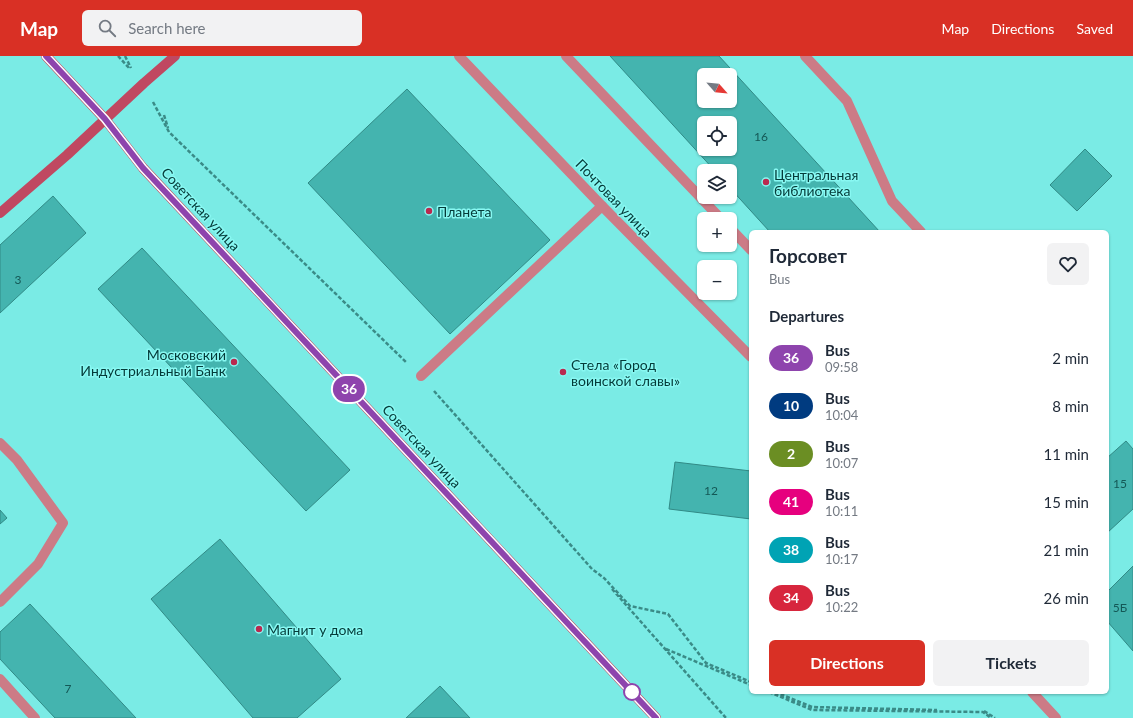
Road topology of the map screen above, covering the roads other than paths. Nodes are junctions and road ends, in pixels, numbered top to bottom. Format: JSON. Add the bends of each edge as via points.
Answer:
{"nodes":[{"id":1,"x":46,"y":56,"type":"edge"},
{"id":2,"x":175,"y":56,"type":"edge"},
{"id":3,"x":458,"y":56,"type":"edge"},
{"id":4,"x":566,"y":56,"type":"edge"},
{"id":5,"x":805,"y":56,"type":"edge"},
{"id":6,"x":105,"y":119,"type":"junction"},
{"id":7,"x":602,"y":206,"type":"junction"},
{"id":8,"x":714,"y":212,"type":"edge"},
{"id":9,"x":0,"y":213,"type":"edge"},
{"id":10,"x":919,"y":230,"type":"edge"},
{"id":11,"x":737,"y":235,"type":"edge"},
{"id":12,"x":749,"y":248,"type":"edge"},
{"id":13,"x":749,"y":355,"type":"edge"},
{"id":14,"x":421,"y":376,"type":"road end"},
{"id":15,"x":0,"y":442,"type":"edge"},
{"id":16,"x":0,"y":602,"type":"edge"},
{"id":17,"x":0,"y":679,"type":"edge"},
{"id":18,"x":1034,"y":694,"type":"edge"},
{"id":19,"x":35,"y":718,"type":"edge"},
{"id":20,"x":656,"y":718,"type":"edge"},
{"id":21,"x":1056,"y":718,"type":"edge"}],
"edges":[{"from":1,"to":6,"type":"main road","name":"Советская улица"},
{"from":2,"to":6,"type":"main road"},
{"from":3,"to":7,"type":"street","name":"Почтовая улица"},
{"from":4,"to":8,"type":"street"},
{"from":5,"to":10,"type":"street","via":[[847,101],[892,201]]},
{"from":6,"to":9,"type":"main road"},
{"from":6,"to":20,"type":"main road","name":"Советская улица","via":[[143,168]]},
{"from":7,"to":13,"type":"street","name":"Почтовая улица"},
{"from":7,"to":14,"type":"street"},
{"from":11,"to":12,"type":"street"},
{"from":15,"to":16,"type":"street","via":[[17,460],[64,523],[38,564]]},
{"from":17,"to":19,"type":"street"},
{"from":18,"to":21,"type":"street"}]}
